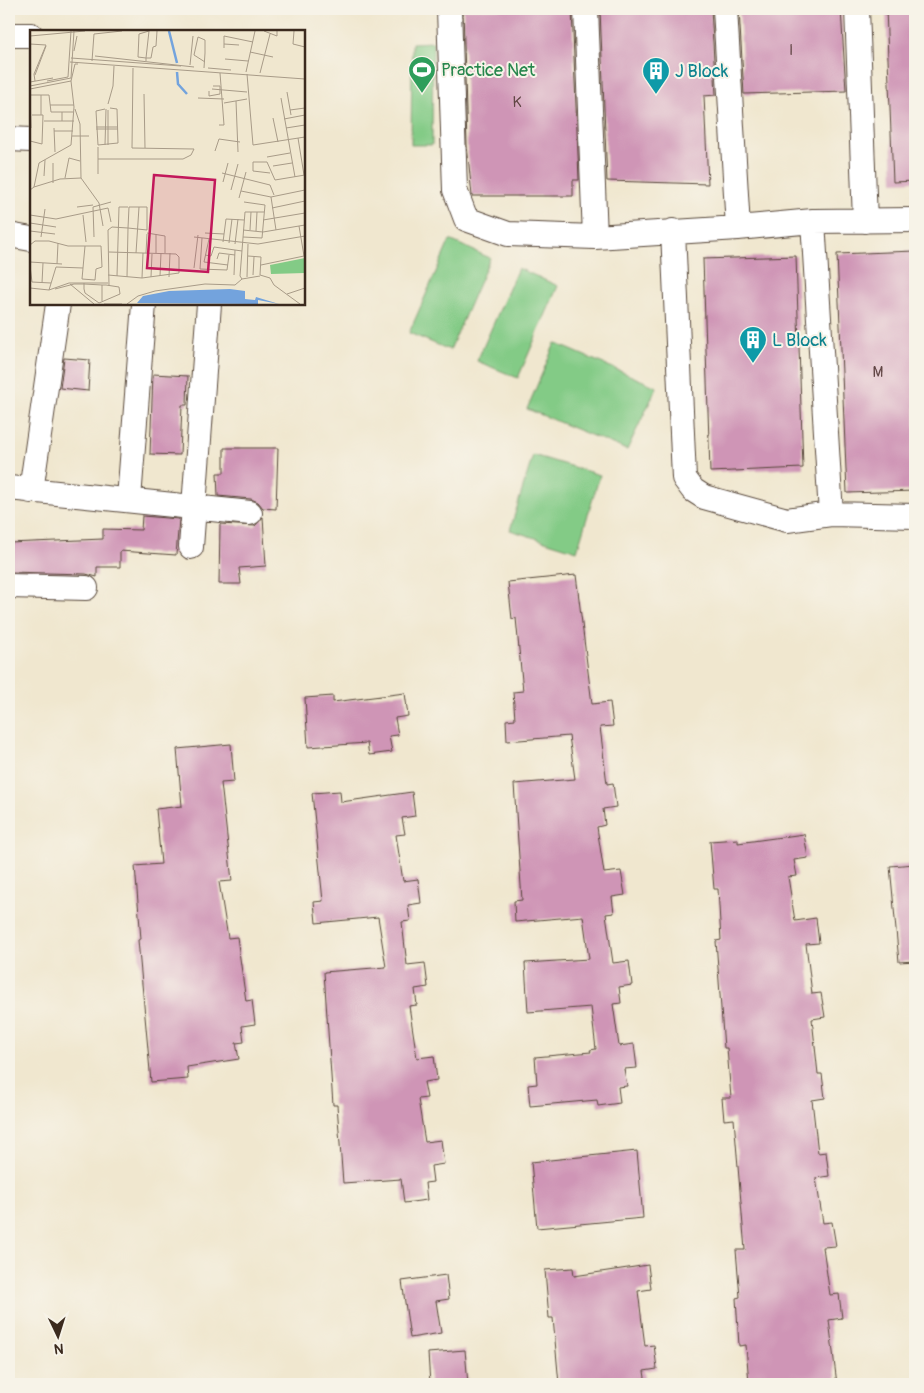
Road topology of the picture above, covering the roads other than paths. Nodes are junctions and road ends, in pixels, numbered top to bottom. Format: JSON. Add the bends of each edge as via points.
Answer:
{"nodes":[{"id":1,"x":449,"y":9,"type":"edge"},
{"id":2,"x":586,"y":9,"type":"edge"},
{"id":3,"x":725,"y":9,"type":"edge"},
{"id":4,"x":857,"y":9,"type":"edge"},
{"id":5,"x":9,"y":35,"type":"edge"},
{"id":6,"x":30,"y":35,"type":"edge"},
{"id":7,"x":9,"y":139,"type":"edge"},
{"id":8,"x":30,"y":140,"type":"edge"},
{"id":9,"x":915,"y":220,"type":"edge"},
{"id":10,"x":813,"y":221,"type":"junction"},
{"id":11,"x":865,"y":221,"type":"junction"},
{"id":12,"x":738,"y":228,"type":"junction"},
{"id":13,"x":673,"y":231,"type":"junction"},
{"id":14,"x":9,"y":235,"type":"edge"},
{"id":15,"x":595,"y":237,"type":"junction"},
{"id":16,"x":30,"y":239,"type":"edge"},
{"id":17,"x":58,"y":305,"type":"edge"},
{"id":18,"x":144,"y":305,"type":"edge"},
{"id":19,"x":209,"y":305,"type":"edge"},
{"id":20,"x":20,"y":490,"type":"edge"},
{"id":21,"x":129,"y":500,"type":"junction"},
{"id":22,"x":194,"y":508,"type":"junction"},
{"id":23,"x":250,"y":513,"type":"dead end"},
{"id":24,"x":831,"y":514,"type":"junction"},
{"id":25,"x":915,"y":516,"type":"edge"},
{"id":26,"x":191,"y":547,"type":"dead end"},
{"id":27,"x":9,"y":586,"type":"edge"},
{"id":28,"x":86,"y":588,"type":"dead end"}],
"edges":[{"from":1,"to":15,"type":"street","via":[[455,190],[466,219],[508,234]]},
{"from":2,"to":15,"type":"street"},
{"from":3,"to":12,"type":"street"},
{"from":4,"to":11,"type":"street"},
{"from":5,"to":6,"type":"street"},
{"from":7,"to":8,"type":"street"},
{"from":9,"to":11,"type":"street"},
{"from":10,"to":11,"type":"street"},
{"from":10,"to":12,"type":"street"},
{"from":10,"to":24,"type":"street"},
{"from":12,"to":13,"type":"street"},
{"from":13,"to":15,"type":"street"},
{"from":13,"to":24,"type":"street","via":[[684,478],[693,490],[704,497],[787,520]]},
{"from":14,"to":16,"type":"street"},
{"from":17,"to":20,"type":"street"},
{"from":18,"to":21,"type":"street"},
{"from":19,"to":22,"type":"street"},
{"from":20,"to":21,"type":"street"},
{"from":21,"to":22,"type":"street"},
{"from":22,"to":23,"type":"street"},
{"from":22,"to":26,"type":"street"},
{"from":24,"to":25,"type":"street"},
{"from":27,"to":28,"type":"street"}]}
